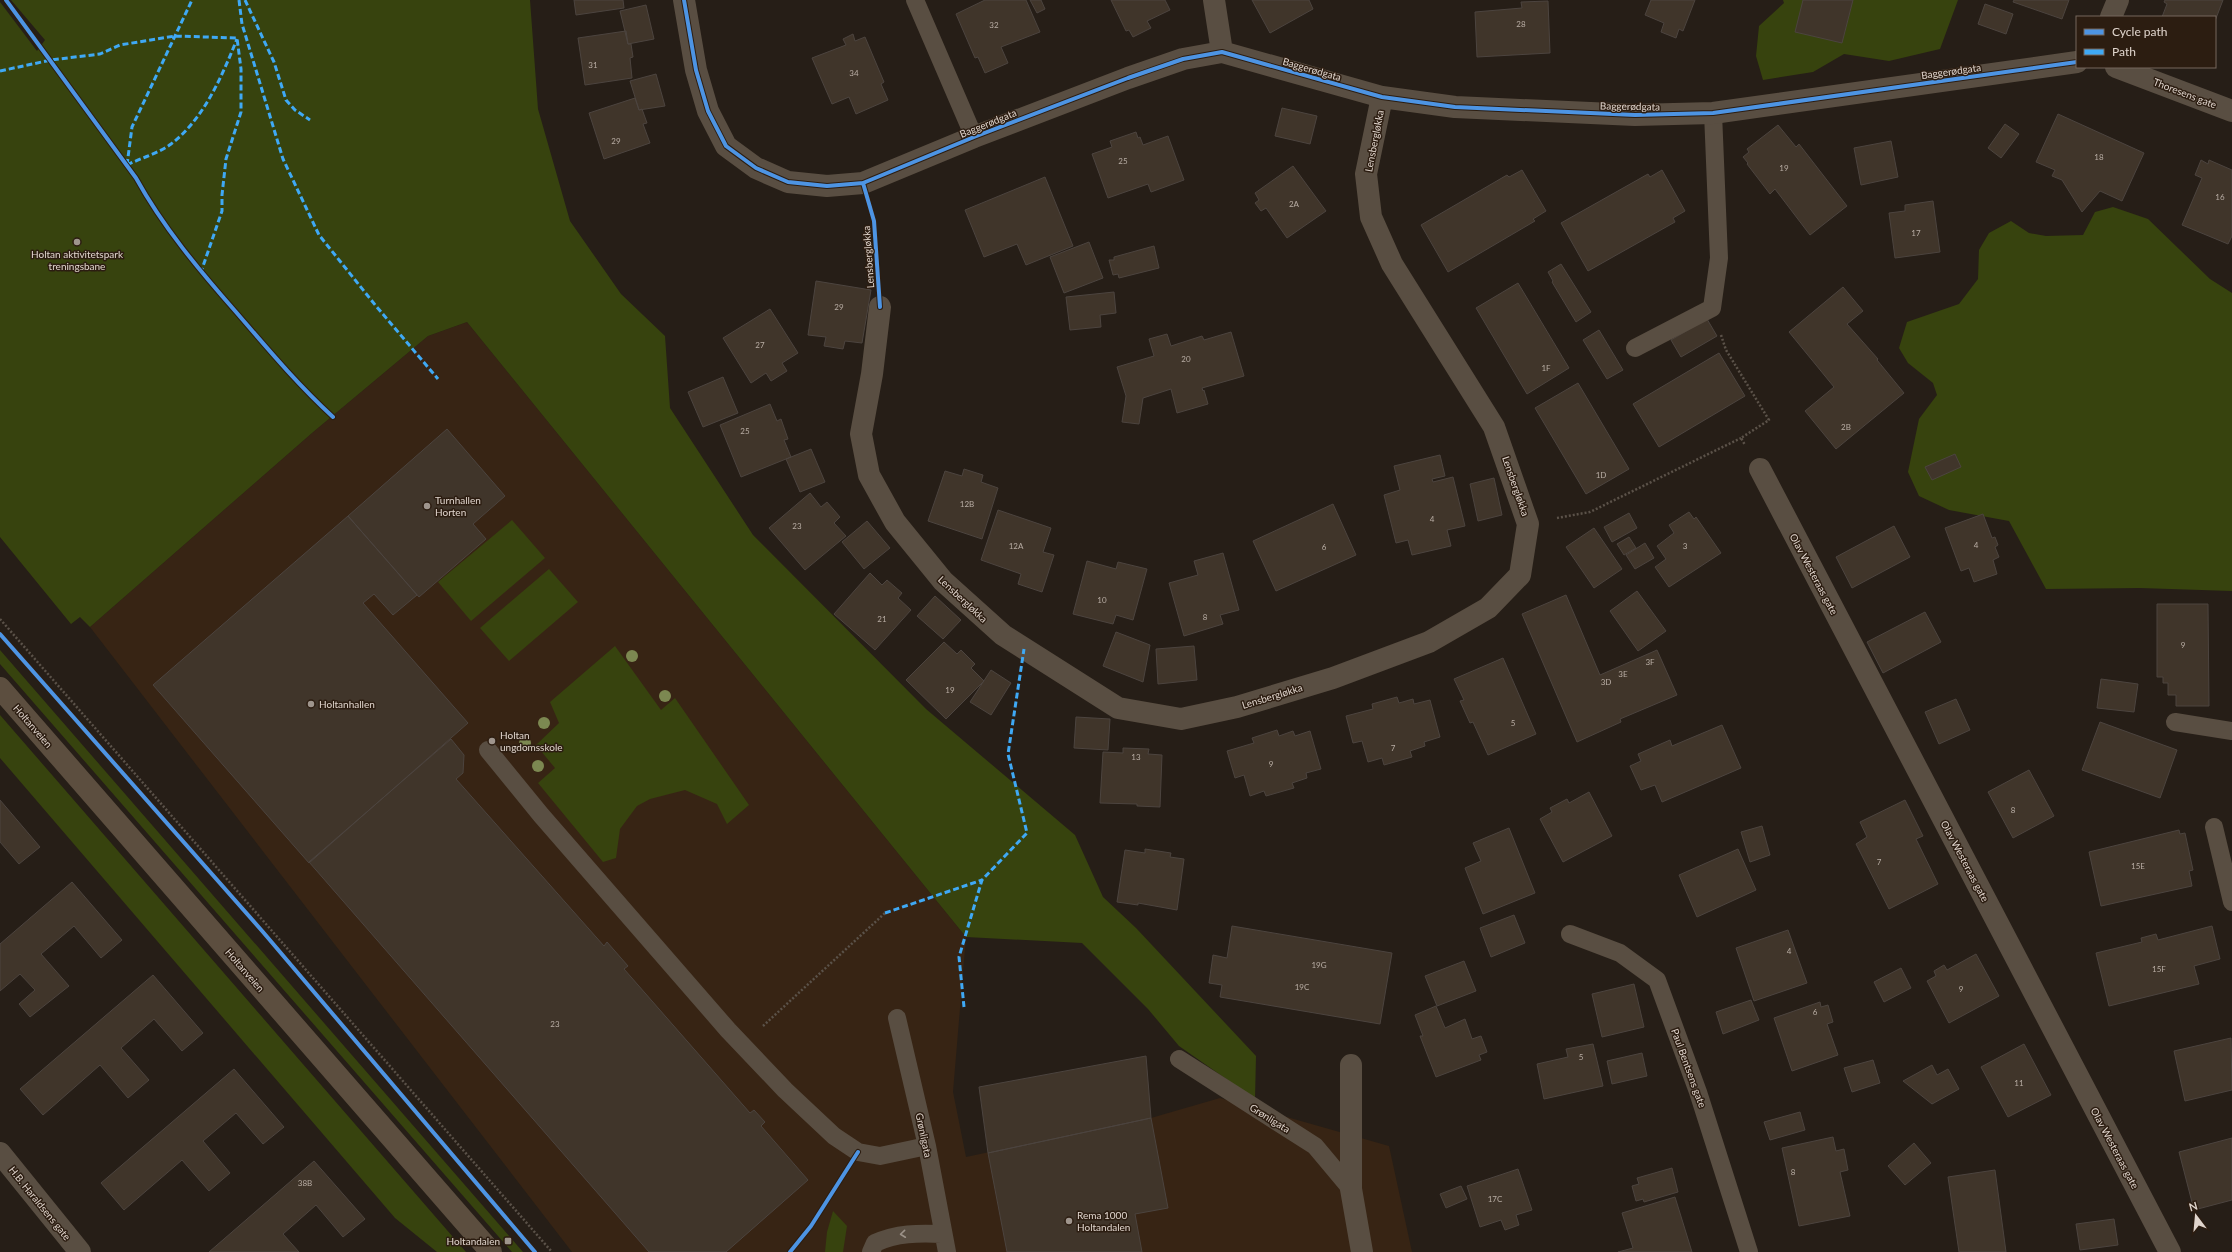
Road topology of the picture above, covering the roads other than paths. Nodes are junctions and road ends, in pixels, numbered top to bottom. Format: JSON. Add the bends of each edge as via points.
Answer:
{"nodes":[{"id":1,"x":684,"y":0,"type":"edge"},
{"id":2,"x":915,"y":0,"type":"edge"},
{"id":3,"x":1214,"y":0,"type":"edge"},
{"id":4,"x":2118,"y":0,"type":"edge"},
{"id":5,"x":2111,"y":16,"type":"edge"},
{"id":6,"x":1222,"y":52,"type":"junction"},
{"id":7,"x":2076,"y":62,"type":"edge"},
{"id":8,"x":2119,"y":68,"type":"edge"},
{"id":9,"x":1382,"y":97,"type":"junction"},
{"id":10,"x":2232,"y":111,"type":"edge"},
{"id":11,"x":1713,"y":113,"type":"junction"},
{"id":12,"x":974,"y":137,"type":"junction"},
{"id":13,"x":880,"y":307,"type":"dead end"},
{"id":14,"x":1635,"y":348,"type":"dead end"},
{"id":15,"x":1760,"y":469,"type":"road end"},
{"id":16,"x":0,"y":688,"type":"edge"},
{"id":17,"x":2175,"y":722,"type":"dead end"},
{"id":18,"x":2232,"y":731,"type":"edge"},
{"id":19,"x":488,"y":750,"type":"dead end"},
{"id":20,"x":2214,"y":826,"type":"dead end"},
{"id":21,"x":2232,"y":902,"type":"edge"},
{"id":22,"x":1570,"y":934,"type":"dead end"},
{"id":23,"x":897,"y":1018,"type":"dead end"},
{"id":24,"x":1179,"y":1059,"type":"dead end"},
{"id":25,"x":1351,"y":1065,"type":"dead end"},
{"id":26,"x":927,"y":1146,"type":"junction"},
{"id":27,"x":0,"y":1153,"type":"edge"},
{"id":28,"x":1351,"y":1189,"type":"junction"},
{"id":29,"x":942,"y":1234,"type":"junction"},
{"id":30,"x":80,"y":1252,"type":"edge"},
{"id":31,"x":491,"y":1252,"type":"edge"},
{"id":32,"x":871,"y":1252,"type":"edge"},
{"id":33,"x":947,"y":1252,"type":"edge"},
{"id":34,"x":1362,"y":1252,"type":"edge"},
{"id":35,"x":1748,"y":1252,"type":"edge"},
{"id":36,"x":2170,"y":1252,"type":"edge"}],
"edges":[{"from":1,"to":12,"type":"street","name":"Baggerødgata","via":[[696,70],[708,111],[726,146],[756,168],[788,182],[827,186],[863,183]]},
{"from":2,"to":12,"type":"lane","name":"Baggerødgata"},
{"from":3,"to":6,"type":"street"},
{"from":4,"to":5,"type":"street"},
{"from":6,"to":9,"type":"street","name":"Baggerødgata"},
{"from":6,"to":12,"type":"street","name":"Baggerødgata","via":[[1183,59]]},
{"from":7,"to":11,"type":"street","name":"Baggerødgata"},
{"from":8,"to":10,"type":"street","name":"Thoresens gate"},
{"from":9,"to":11,"type":"street","name":"Baggerødgata","via":[[1455,106],[1619,114]]},
{"from":9,"to":13,"type":"street","name":"Lensbergløkka","via":[[1366,174],[1371,217],[1392,264],[1494,427],[1522,500],[1528,524],[1520,575],[1488,608],[1429,642],[1333,678],[1237,707],[1181,719],[1118,708],[1002,635],[942,581],[895,522],[869,475],[861,434],[872,374]]},
{"from":11,"to":14,"type":"lane","via":[[1719,258],[1712,308]]},
{"from":15,"to":36,"type":"street","name":"Olav Westeraas gate"},
{"from":16,"to":31,"type":"main road","name":"Holtanveien"},
{"from":17,"to":18,"type":"lane"},
{"from":19,"to":26,"type":"lane","via":[[541,815],[742,1045],[834,1136],[858,1152],[880,1156]]},
{"from":20,"to":21,"type":"lane"},
{"from":22,"to":35,"type":"lane","name":"Paul Bentsens gate","via":[[1620,952],[1657,980],[1698,1092]]},
{"from":23,"to":26,"type":"lane","name":"Grønligata"},
{"from":24,"to":28,"type":"lane","name":"Grønligata","via":[[1315,1146]]},
{"from":25,"to":28,"type":"street"},
{"from":26,"to":29,"type":"lane","name":"Grønligata"},
{"from":27,"to":30,"type":"street","name":"H.B. Haraldsens gate"},
{"from":28,"to":34,"type":"street"},
{"from":29,"to":32,"type":"lane","one_way":true,"via":[[913,1233],[890,1236],[874,1242]]},
{"from":29,"to":33,"type":"lane","name":"Grønligata"}]}
